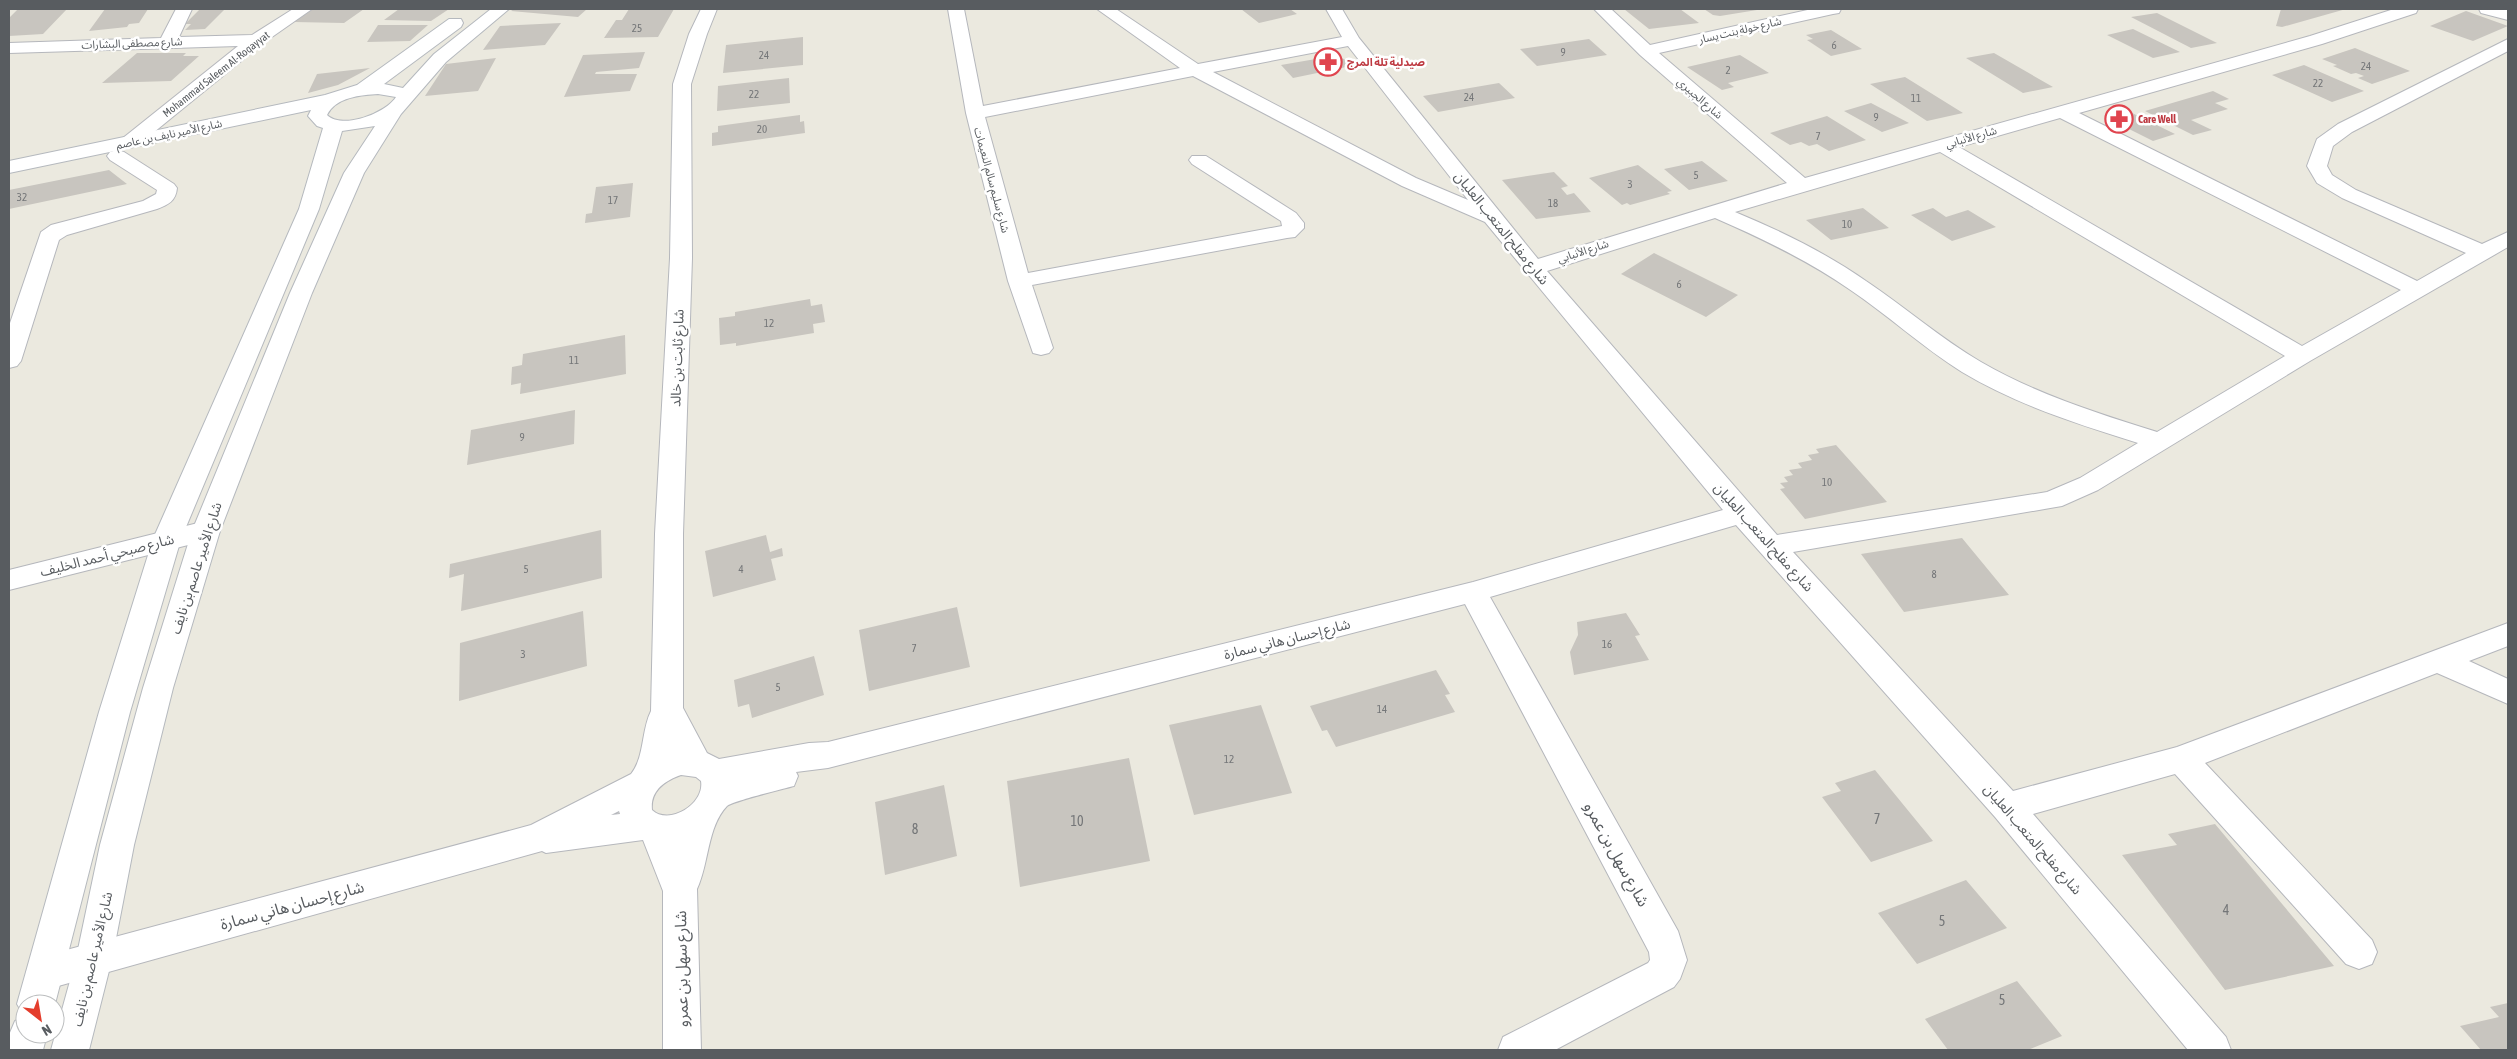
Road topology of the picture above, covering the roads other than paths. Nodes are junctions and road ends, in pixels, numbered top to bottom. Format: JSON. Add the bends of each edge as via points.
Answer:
{"nodes":[{"id":1,"x":184,"y":9,"type":"edge"},
{"id":2,"x":304,"y":9,"type":"edge"},
{"id":3,"x":501,"y":9,"type":"edge"},
{"id":4,"x":709,"y":9,"type":"edge"},
{"id":5,"x":956,"y":9,"type":"edge"},
{"id":6,"x":1104,"y":9,"type":"edge"},
{"id":7,"x":1334,"y":9,"type":"edge"},
{"id":8,"x":1602,"y":9,"type":"edge"},
{"id":9,"x":1833,"y":9,"type":"edge"},
{"id":10,"x":2410,"y":9,"type":"edge"},
{"id":11,"x":2487,"y":9,"type":"edge"},
{"id":12,"x":468,"y":13,"type":"dead end"},
{"id":13,"x":2508,"y":15,"type":"edge"},
{"id":14,"x":256,"y":40,"type":"junction"},
{"id":15,"x":1352,"y":40,"type":"junction"},
{"id":16,"x":168,"y":42,"type":"junction"},
{"id":17,"x":2508,"y":44,"type":"edge"},
{"id":18,"x":9,"y":48,"type":"edge"},
{"id":19,"x":1646,"y":51,"type":"junction"},
{"id":20,"x":1192,"y":69,"type":"junction"},
{"id":21,"x":361,"y":90,"type":"junction"},
{"id":22,"x":399,"y":100,"type":"junction"},
{"id":23,"x":2061,"y":111,"type":"junction"},
{"id":24,"x":975,"y":112,"type":"junction"},
{"id":25,"x":317,"y":120,"type":"junction"},
{"id":26,"x":1942,"y":145,"type":"junction"},
{"id":27,"x":123,"y":149,"type":"junction"},
{"id":28,"x":1199,"y":160,"type":"dead end"},
{"id":29,"x":9,"y":167,"type":"edge"},
{"id":30,"x":9,"y":180,"type":"edge"},
{"id":31,"x":1801,"y":185,"type":"junction"},
{"id":32,"x":1717,"y":212,"type":"junction"},
{"id":33,"x":1492,"y":218,"type":"junction"},
{"id":34,"x":2508,"y":238,"type":"edge"},
{"id":35,"x":2482,"y":252,"type":"junction"},
{"id":36,"x":1532,"y":268,"type":"junction"},
{"id":37,"x":1019,"y":281,"type":"junction"},
{"id":38,"x":2416,"y":289,"type":"junction"},
{"id":39,"x":1041,"y":348,"type":"dead end"},
{"id":40,"x":2302,"y":356,"type":"junction"},
{"id":41,"x":9,"y":360,"type":"edge"},
{"id":42,"x":2158,"y":441,"type":"junction"},
{"id":43,"x":1742,"y":514,"type":"junction"},
{"id":44,"x":206,"y":531,"type":"junction"},
{"id":45,"x":167,"y":539,"type":"junction"},
{"id":46,"x":1772,"y":546,"type":"junction"},
{"id":47,"x":9,"y":580,"type":"edge"},
{"id":48,"x":1473,"y":592,"type":"junction"},
{"id":49,"x":2508,"y":634,"type":"edge"},
{"id":50,"x":2439,"y":661,"type":"junction"},
{"id":51,"x":2508,"y":692,"type":"edge"},
{"id":52,"x":667,"y":711,"type":"junction"},
{"id":53,"x":2181,"y":759,"type":"junction"},
{"id":54,"x":648,"y":778,"type":"junction"},
{"id":55,"x":707,"y":787,"type":"junction"},
{"id":56,"x":2007,"y":807,"type":"junction"},
{"id":57,"x":651,"y":828,"type":"junction"},
{"id":58,"x":540,"y":837,"type":"junction"},
{"id":59,"x":680,"y":888,"type":"junction"},
{"id":60,"x":2359,"y":952,"type":"dead end"},
{"id":61,"x":94,"y":959,"type":"junction"},
{"id":62,"x":40,"y":989,"type":"edge"},
{"id":63,"x":70,"y":1050,"type":"edge"},
{"id":64,"x":682,"y":1050,"type":"edge"},
{"id":65,"x":1517,"y":1050,"type":"edge"},
{"id":66,"x":2212,"y":1050,"type":"edge"}],
"edges":[{"from":1,"to":16,"type":"street"},
{"from":2,"to":14,"type":"street","name":"Mohammad Saleem Al-Roqayyat"},
{"from":3,"to":22,"type":"street","name":"شارع الأمير عاصم بن نايف","via":[[440,58]]},
{"from":4,"to":52,"type":"street","name":"شارع ثابت بن خالد","via":[[682,84],[681,258],[669,534]]},
{"from":5,"to":24,"type":"street","name":"شارع سليم سالم النعيمات"},
{"from":6,"to":20,"type":"street"},
{"from":7,"to":15,"type":"street","name":"شارع مفلح المتعب العليان"},
{"from":8,"to":19,"type":"street","name":"شارع الجبيري"},
{"from":9,"to":19,"type":"street","name":"شارع خولة بنت يسار"},
{"from":10,"to":23,"type":"street","name":"شارع الأنبابي","via":[[2325,37]]},
{"from":11,"to":13,"type":"street"},
{"from":12,"to":21,"type":"street"},
{"from":14,"to":16,"type":"street","name":"شارع مصطفى البشارات"},
{"from":14,"to":27,"type":"street","name":"Mohammad Saleem Al-Roqayyat"},
{"from":15,"to":20,"type":"street"},
{"from":15,"to":33,"type":"street","name":"شارع مفلح المتعب العليان"},
{"from":16,"to":18,"type":"street","name":"شارع مصطفى البشارات"},
{"from":17,"to":35,"type":"street","via":[[2345,128],[2324,142],[2317,166],[2324,179],[2349,194]]},
{"from":19,"to":31,"type":"street","name":"شارع الجبيري"},
{"from":20,"to":24,"type":"street"},
{"from":20,"to":33,"type":"street","via":[[1409,182]]},
{"from":21,"to":22,"type":"street","via":[[387,89]]},
{"from":21,"to":25,"type":"street"},
{"from":22,"to":25,"type":"street","via":[[371,122]]},
{"from":22,"to":44,"type":"street","name":"شارع الأمير عاصم بن نايف","via":[[354,173]]},
{"from":23,"to":26,"type":"street","name":"شارع الأنبابي"},
{"from":23,"to":38,"type":"street"},
{"from":24,"to":37,"type":"street","name":"شارع سليم سالم النعيمات"},
{"from":25,"to":27,"type":"street","name":"شارع الأمير نايف بن عاصم"},
{"from":25,"to":27,"type":"street","name":"شارع الأمير نايف بن عاصم"},
{"from":25,"to":45,"type":"street","via":[[309,209]]},
{"from":26,"to":31,"type":"street","name":"شارع الأنبابي"},
{"from":26,"to":40,"type":"street"},
{"from":27,"to":29,"type":"street","name":"شارع الأمير نايف بن عاصم"},
{"from":27,"to":30,"type":"street","name":"شارع الأمير نايف بن عاصم"},
{"from":27,"to":41,"type":"street","via":[[167,188],[167,195],[150,205],[59,230],[49,237]]},
{"from":28,"to":37,"type":"street","via":[[1288,217],[1293,228],[1287,232]]},
{"from":31,"to":32,"type":"street","name":"شارع الأنبابي"},
{"from":32,"to":36,"type":"street","name":"شارع الأنبابي"},
{"from":32,"to":42,"type":"street","via":[[1814,256],[1908,324],[2019,393]]},
{"from":33,"to":36,"type":"street","name":"شارع مفلح المتعب العليان"},
{"from":34,"to":35,"type":"street"},
{"from":35,"to":38,"type":"street"},
{"from":36,"to":43,"type":"street","name":"شارع مفلح المتعب العليان"},
{"from":37,"to":39,"type":"street","name":"شارع سليم سالم النعيمات"},
{"from":38,"to":40,"type":"street"},
{"from":40,"to":42,"type":"street"},
{"from":42,"to":46,"type":"street","via":[[2089,484],[2052,500]]},
{"from":43,"to":46,"type":"street","name":"شارع مفلح المتعب العليان"},
{"from":43,"to":48,"type":"street","name":"شارع إحسان هاني سمارة"},
{"from":44,"to":45,"type":"street","name":"شارع صبحي أحمد الخليف"},
{"from":44,"to":61,"type":"street","name":"شارع الأمير عاصم بن نايف","via":[[158,688],[122,826]]},
{"from":45,"to":47,"type":"street","name":"شارع صبحي أحمد الخليف"},
{"from":45,"to":62,"type":"street","via":[[91,793]]},
{"from":46,"to":56,"type":"street","name":"شارع مفلح المتعب العليان"},
{"from":48,"to":55,"type":"street","name":"شارع إحسان هاني سمارة","via":[[828,755],[809,767]]},
{"from":48,"to":65,"type":"street","name":"شارع سهل بن عمرو","via":[[1666,942],[1669,956],[1669,964],[1661,975]]},
{"from":49,"to":50,"type":"street"},
{"from":50,"to":51,"type":"street"},
{"from":50,"to":53,"type":"street"},
{"from":52,"to":54,"type":"street","name":"شارع ثابت بن خالد"},
{"from":52,"to":55,"type":"street"},
{"from":53,"to":56,"type":"street"},
{"from":53,"to":60,"type":"street"},
{"from":54,"to":55,"type":"street","via":[[681,762]]},
{"from":54,"to":57,"type":"street","via":[[635,796],[633,807],[636,818]]},
{"from":54,"to":58,"type":"street","name":"شارع إحسان هاني سمارة"},
{"from":55,"to":57,"type":"street","via":[[671,830]]},
{"from":55,"to":59,"type":"street","name":"شارع سهل بن عمرو","via":[[687,874]]},
{"from":56,"to":66,"type":"street","name":"شارع مفلح المتعب العليان"},
{"from":57,"to":58,"type":"street","name":"شارع إحسان هاني سمارة","via":[[554,839]]},
{"from":57,"to":59,"type":"street","name":"شارع سهل بن عمرو"},
{"from":58,"to":61,"type":"street","name":"شارع إحسان هاني سمارة"},
{"from":59,"to":64,"type":"street","name":"شارع سهل بن عمرو"},
{"from":61,"to":62,"type":"street","name":"شارع إحسان هاني سمارة"},
{"from":61,"to":63,"type":"street","name":"شارع الأمير عاصم بن نايف"}]}
